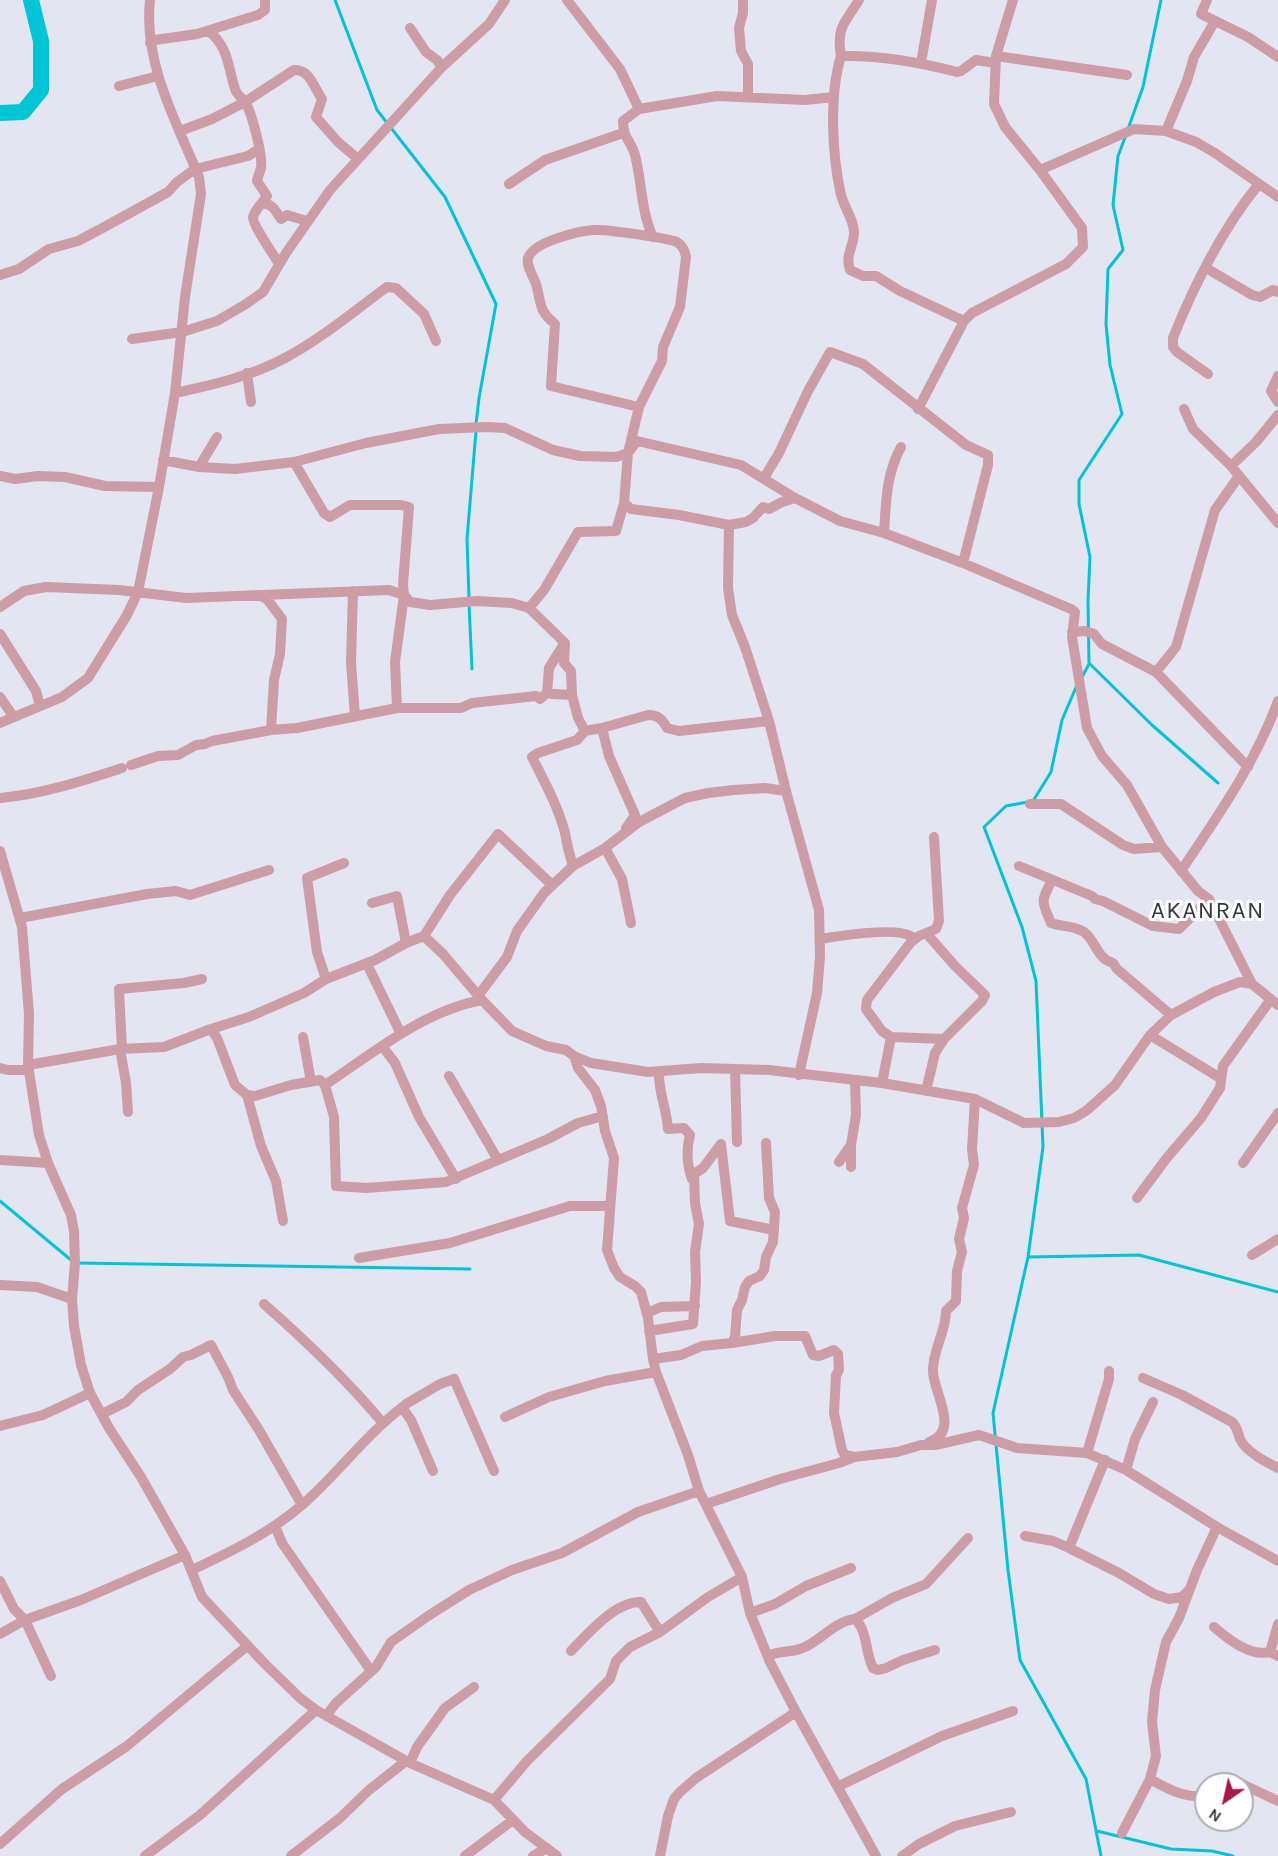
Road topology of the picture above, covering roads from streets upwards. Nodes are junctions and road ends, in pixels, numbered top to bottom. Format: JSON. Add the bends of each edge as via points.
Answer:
{"nodes":[{"id":1,"x":150,"y":0,"type":"edge"},
{"id":2,"x":265,"y":0,"type":"edge"},
{"id":3,"x":505,"y":0,"type":"edge"},
{"id":4,"x":567,"y":0,"type":"edge"},
{"id":5,"x":743,"y":0,"type":"edge"},
{"id":6,"x":859,"y":0,"type":"edge"},
{"id":7,"x":932,"y":0,"type":"edge"},
{"id":8,"x":1013,"y":0,"type":"edge"},
{"id":9,"x":1207,"y":0,"type":"edge"},
{"id":10,"x":1215,"y":21,"type":"junction"},
{"id":11,"x":410,"y":28,"type":"dead end"},
{"id":12,"x":207,"y":31,"type":"junction"},
{"id":13,"x":150,"y":43,"type":"junction"},
{"id":14,"x":841,"y":56,"type":"junction"},
{"id":15,"x":1278,"y":57,"type":"edge"},
{"id":16,"x":995,"y":60,"type":"junction"},
{"id":17,"x":921,"y":63,"type":"junction"},
{"id":18,"x":442,"y":67,"type":"junction"},
{"id":19,"x":1127,"y":75,"type":"dead end"},
{"id":20,"x":159,"y":76,"type":"junction"},
{"id":21,"x":119,"y":87,"type":"dead end"},
{"id":22,"x":748,"y":97,"type":"junction"},
{"id":23,"x":834,"y":97,"type":"junction"},
{"id":24,"x":246,"y":102,"type":"junction"},
{"id":25,"x":639,"y":109,"type":"junction"},
{"id":26,"x":180,"y":131,"type":"junction"},
{"id":27,"x":1166,"y":131,"type":"junction"},
{"id":28,"x":623,"y":133,"type":"junction"},
{"id":29,"x":259,"y":149,"type":"junction"},
{"id":30,"x":358,"y":159,"type":"junction"},
{"id":31,"x":195,"y":169,"type":"junction"},
{"id":32,"x":1040,"y":170,"type":"junction"},
{"id":33,"x":509,"y":184,"type":"dead end"},
{"id":34,"x":1259,"y":184,"type":"junction"},
{"id":35,"x":1278,"y":197,"type":"edge"},
{"id":36,"x":262,"y":203,"type":"junction"},
{"id":37,"x":307,"y":222,"type":"junction"},
{"id":38,"x":650,"y":235,"type":"junction"},
{"id":39,"x":279,"y":264,"type":"junction"},
{"id":40,"x":1206,"y":268,"type":"junction"},
{"id":41,"x":0,"y":275,"type":"edge"},
{"id":42,"x":1278,"y":292,"type":"edge"},
{"id":43,"x":964,"y":321,"type":"junction"},
{"id":44,"x":182,"y":332,"type":"junction"},
{"id":45,"x":132,"y":339,"type":"dead end"},
{"id":46,"x":436,"y":341,"type":"dead end"},
{"id":47,"x":247,"y":373,"type":"junction"},
{"id":48,"x":1208,"y":374,"type":"dead end"},
{"id":49,"x":1278,"y":376,"type":"edge"},
{"id":50,"x":176,"y":393,"type":"junction"},
{"id":51,"x":251,"y":402,"type":"dead end"},
{"id":52,"x":1278,"y":402,"type":"edge"},
{"id":53,"x":639,"y":407,"type":"junction"},
{"id":54,"x":918,"y":409,"type":"junction"},
{"id":55,"x":1184,"y":409,"type":"dead end"},
{"id":56,"x":1278,"y":415,"type":"edge"},
{"id":57,"x":217,"y":437,"type":"dead end"},
{"id":58,"x":902,"y":447,"type":"dead end"},
{"id":59,"x":628,"y":453,"type":"junction"},
{"id":60,"x":163,"y":460,"type":"junction"},
{"id":61,"x":294,"y":462,"type":"junction"},
{"id":62,"x":1231,"y":466,"type":"junction"},
{"id":63,"x":199,"y":467,"type":"junction"},
{"id":64,"x":0,"y":476,"type":"edge"},
{"id":65,"x":1239,"y":476,"type":"junction"},
{"id":66,"x":764,"y":478,"type":"junction"},
{"id":67,"x":159,"y":487,"type":"junction"},
{"id":68,"x":795,"y":498,"type":"junction"},
{"id":69,"x":624,"y":503,"type":"junction"},
{"id":70,"x":1276,"y":518,"type":"edge"},
{"id":71,"x":729,"y":525,"type":"junction"},
{"id":72,"x":885,"y":533,"type":"junction"},
{"id":73,"x":963,"y":563,"type":"junction"},
{"id":74,"x":353,"y":591,"type":"junction"},
{"id":75,"x":138,"y":592,"type":"junction"},
{"id":76,"x":258,"y":594,"type":"junction"},
{"id":77,"x":404,"y":595,"type":"junction"},
{"id":78,"x":0,"y":607,"type":"edge"},
{"id":79,"x":529,"y":608,"type":"junction"},
{"id":80,"x":1072,"y":632,"type":"junction"},
{"id":81,"x":0,"y":634,"type":"edge"},
{"id":82,"x":565,"y":643,"type":"junction"},
{"id":83,"x":1156,"y":672,"type":"junction"},
{"id":84,"x":547,"y":693,"type":"junction"},
{"id":85,"x":572,"y":696,"type":"junction"},
{"id":86,"x":0,"y":697,"type":"edge"},
{"id":87,"x":1278,"y":701,"type":"edge"},
{"id":88,"x":40,"y":706,"type":"junction"},
{"id":89,"x":397,"y":708,"type":"junction"},
{"id":90,"x":13,"y":716,"type":"junction"},
{"id":91,"x":356,"y":716,"type":"junction"},
{"id":92,"x":769,"y":721,"type":"junction"},
{"id":93,"x":0,"y":723,"type":"edge"},
{"id":94,"x":602,"y":728,"type":"junction"},
{"id":95,"x":271,"y":730,"type":"junction"},
{"id":96,"x":585,"y":731,"type":"junction"},
{"id":97,"x":1248,"y":767,"type":"junction"},
{"id":98,"x":786,"y":791,"type":"junction"},
{"id":99,"x":0,"y":798,"type":"edge"},
{"id":100,"x":1030,"y":804,"type":"dead end"},
{"id":101,"x":623,"y":834,"type":"junction"},
{"id":102,"x":934,"y":837,"type":"dead end"},
{"id":103,"x":1162,"y":847,"type":"junction"},
{"id":104,"x":605,"y":848,"type":"junction"},
{"id":105,"x":0,"y":851,"type":"edge"},
{"id":106,"x":344,"y":863,"type":"dead end"},
{"id":107,"x":573,"y":866,"type":"junction"},
{"id":108,"x":1019,"y":866,"type":"dead end"},
{"id":109,"x":270,"y":870,"type":"dead end"},
{"id":110,"x":1181,"y":871,"type":"junction"},
{"id":111,"x":1052,"y":880,"type":"junction"},
{"id":112,"x":550,"y":882,"type":"dead end"},
{"id":113,"x":6,"y":886,"type":"edge"},
{"id":114,"x":1209,"y":899,"type":"junction"},
{"id":115,"x":372,"y":903,"type":"dead end"},
{"id":116,"x":20,"y":918,"type":"junction"},
{"id":117,"x":631,"y":923,"type":"dead end"},
{"id":118,"x":927,"y":934,"type":"junction"},
{"id":119,"x":424,"y":936,"type":"junction"},
{"id":120,"x":820,"y":939,"type":"junction"},
{"id":121,"x":911,"y":942,"type":"junction"},
{"id":122,"x":406,"y":943,"type":"junction"},
{"id":123,"x":367,"y":963,"type":"junction"},
{"id":124,"x":202,"y":979,"type":"dead end"},
{"id":125,"x":326,"y":979,"type":"junction"},
{"id":126,"x":1252,"y":984,"type":"junction"},
{"id":127,"x":480,"y":998,"type":"junction"},
{"id":128,"x":1275,"y":1002,"type":"edge"},
{"id":129,"x":1171,"y":1015,"type":"junction"},
{"id":130,"x":211,"y":1029,"type":"junction"},
{"id":131,"x":400,"y":1034,"type":"junction"},
{"id":132,"x":1150,"y":1035,"type":"junction"},
{"id":133,"x":303,"y":1037,"type":"dead end"},
{"id":134,"x":891,"y":1037,"type":"junction"},
{"id":135,"x":944,"y":1039,"type":"junction"},
{"id":136,"x":383,"y":1047,"type":"junction"},
{"id":137,"x":121,"y":1050,"type":"junction"},
{"id":138,"x":574,"y":1056,"type":"junction"},
{"id":139,"x":0,"y":1068,"type":"edge"},
{"id":140,"x":29,"y":1068,"type":"junction"},
{"id":141,"x":735,"y":1069,"type":"junction"},
{"id":142,"x":659,"y":1072,"type":"junction"},
{"id":143,"x":799,"y":1075,"type":"junction"},
{"id":144,"x":448,"y":1076,"type":"dead end"},
{"id":145,"x":1220,"y":1078,"type":"junction"},
{"id":146,"x":855,"y":1081,"type":"junction"},
{"id":147,"x":311,"y":1082,"type":"junction"},
{"id":148,"x":882,"y":1083,"type":"junction"},
{"id":149,"x":325,"y":1085,"type":"junction"},
{"id":150,"x":926,"y":1091,"type":"junction"},
{"id":151,"x":247,"y":1095,"type":"junction"},
{"id":152,"x":975,"y":1099,"type":"junction"},
{"id":153,"x":128,"y":1112,"type":"dead end"},
{"id":154,"x":1278,"y":1115,"type":"edge"},
{"id":155,"x":603,"y":1116,"type":"junction"},
{"id":156,"x":737,"y":1142,"type":"dead end"},
{"id":157,"x":766,"y":1143,"type":"dead end"},
{"id":158,"x":851,"y":1144,"type":"junction"},
{"id":159,"x":0,"y":1160,"type":"edge"},
{"id":160,"x":498,"y":1160,"type":"junction"},
{"id":161,"x":840,"y":1162,"type":"dead end"},
{"id":162,"x":48,"y":1163,"type":"junction"},
{"id":163,"x":1243,"y":1163,"type":"dead end"},
{"id":164,"x":851,"y":1167,"type":"dead end"},
{"id":165,"x":456,"y":1179,"type":"junction"},
{"id":166,"x":695,"y":1185,"type":"junction"},
{"id":167,"x":1137,"y":1198,"type":"dead end"},
{"id":168,"x":610,"y":1206,"type":"junction"},
{"id":169,"x":283,"y":1221,"type":"dead end"},
{"id":170,"x":774,"y":1230,"type":"junction"},
{"id":171,"x":1278,"y":1239,"type":"edge"},
{"id":172,"x":1252,"y":1255,"type":"dead end"},
{"id":173,"x":359,"y":1258,"type":"dead end"},
{"id":174,"x":0,"y":1285,"type":"edge"},
{"id":175,"x":72,"y":1299,"type":"junction"},
{"id":176,"x":264,"y":1304,"type":"dead end"},
{"id":177,"x":695,"y":1306,"type":"junction"},
{"id":178,"x":647,"y":1313,"type":"junction"},
{"id":179,"x":649,"y":1331,"type":"junction"},
{"id":180,"x":732,"y":1343,"type":"junction"},
{"id":181,"x":653,"y":1359,"type":"junction"},
{"id":182,"x":1109,"y":1371,"type":"dead end"},
{"id":183,"x":656,"y":1372,"type":"junction"},
{"id":184,"x":1143,"y":1378,"type":"dead end"},
{"id":185,"x":90,"y":1393,"type":"junction"},
{"id":186,"x":1153,"y":1402,"type":"dead end"},
{"id":187,"x":404,"y":1406,"type":"junction"},
{"id":188,"x":102,"y":1414,"type":"junction"},
{"id":189,"x":505,"y":1417,"type":"dead end"},
{"id":190,"x":382,"y":1422,"type":"junction"},
{"id":191,"x":0,"y":1426,"type":"edge"},
{"id":192,"x":921,"y":1445,"type":"junction"},
{"id":193,"x":1087,"y":1453,"type":"junction"},
{"id":194,"x":854,"y":1456,"type":"junction"},
{"id":195,"x":1105,"y":1460,"type":"junction"},
{"id":196,"x":1276,"y":1464,"type":"edge"},
{"id":197,"x":1126,"y":1470,"type":"junction"},
{"id":198,"x":433,"y":1471,"type":"dead end"},
{"id":199,"x":494,"y":1471,"type":"dead end"},
{"id":200,"x":699,"y":1491,"type":"junction"},
{"id":201,"x":706,"y":1504,"type":"junction"},
{"id":202,"x":302,"y":1505,"type":"junction"},
{"id":203,"x":274,"y":1526,"type":"junction"},
{"id":204,"x":1217,"y":1527,"type":"junction"},
{"id":205,"x":1025,"y":1536,"type":"dead end"},
{"id":206,"x":968,"y":1538,"type":"dead end"},
{"id":207,"x":1069,"y":1548,"type":"junction"},
{"id":208,"x":184,"y":1555,"type":"junction"},
{"id":209,"x":1278,"y":1561,"type":"edge"},
{"id":210,"x":851,"y":1569,"type":"dead end"},
{"id":211,"x":192,"y":1570,"type":"junction"},
{"id":212,"x":742,"y":1577,"type":"junction"},
{"id":213,"x":0,"y":1581,"type":"edge"},
{"id":214,"x":1190,"y":1589,"type":"junction"},
{"id":215,"x":750,"y":1613,"type":"junction"},
{"id":216,"x":855,"y":1619,"type":"junction"},
{"id":217,"x":25,"y":1620,"type":"junction"},
{"id":218,"x":1278,"y":1623,"type":"edge"},
{"id":219,"x":1214,"y":1627,"type":"dead end"},
{"id":220,"x":660,"y":1632,"type":"junction"},
{"id":221,"x":0,"y":1634,"type":"edge"},
{"id":222,"x":247,"y":1646,"type":"junction"},
{"id":223,"x":935,"y":1650,"type":"dead end"},
{"id":224,"x":571,"y":1651,"type":"dead end"},
{"id":225,"x":1274,"y":1654,"type":"edge"},
{"id":226,"x":768,"y":1656,"type":"junction"},
{"id":227,"x":371,"y":1671,"type":"junction"},
{"id":228,"x":51,"y":1676,"type":"dead end"},
{"id":229,"x":474,"y":1687,"type":"dead end"},
{"id":230,"x":315,"y":1710,"type":"junction"},
{"id":231,"x":1013,"y":1711,"type":"dead end"},
{"id":232,"x":796,"y":1713,"type":"junction"},
{"id":233,"x":326,"y":1716,"type":"junction"},
{"id":234,"x":408,"y":1762,"type":"junction"},
{"id":235,"x":1150,"y":1779,"type":"junction"},
{"id":236,"x":838,"y":1786,"type":"junction"},
{"id":237,"x":1254,"y":1789,"type":"edge"},
{"id":238,"x":1194,"y":1797,"type":"edge"},
{"id":239,"x":494,"y":1800,"type":"junction"},
{"id":240,"x":1278,"y":1800,"type":"edge"},
{"id":241,"x":1011,"y":1812,"type":"dead end"},
{"id":242,"x":513,"y":1820,"type":"junction"},
{"id":243,"x":1122,"y":1833,"type":"dead end"},
{"id":244,"x":0,"y":1845,"type":"edge"},
{"id":245,"x":547,"y":1848,"type":"junction"},
{"id":246,"x":145,"y":1856,"type":"edge"},
{"id":247,"x":291,"y":1856,"type":"edge"},
{"id":248,"x":465,"y":1856,"type":"edge"},
{"id":249,"x":533,"y":1856,"type":"edge"},
{"id":250,"x":557,"y":1856,"type":"edge"},
{"id":251,"x":660,"y":1856,"type":"edge"},
{"id":252,"x":876,"y":1856,"type":"edge"},
{"id":253,"x":902,"y":1856,"type":"edge"}],
"edges":[{"from":1,"to":13,"type":"street"},
{"from":2,"to":12,"type":"street","via":[[265,10],[258,15]]},
{"from":3,"to":18,"type":"street","via":[[489,24]]},
{"from":4,"to":25,"type":"street","via":[[620,69]]},
{"from":5,"to":22,"type":"street","via":[[739,28],[741,51],[748,64]]},
{"from":6,"to":14,"type":"street","via":[[840,31]]},
{"from":7,"to":17,"type":"street"},
{"from":8,"to":16,"type":"street"},
{"from":9,"to":10,"type":"street","via":[[1201,14]]},
{"from":10,"to":15,"type":"street"},
{"from":10,"to":27,"type":"street","via":[[1194,57]]},
{"from":11,"to":18,"type":"street"},
{"from":12,"to":13,"type":"street"},
{"from":12,"to":24,"type":"street","via":[[220,41],[235,90]]},
{"from":13,"to":20,"type":"street"},
{"from":14,"to":17,"type":"street"},
{"from":14,"to":23,"type":"street"},
{"from":16,"to":17,"type":"street","via":[[976,60],[957,72]]},
{"from":16,"to":19,"type":"street"},
{"from":16,"to":32,"type":"street","via":[[994,104],[1005,127]]},
{"from":18,"to":30,"type":"street"},
{"from":20,"to":21,"type":"street"},
{"from":20,"to":26,"type":"street"},
{"from":22,"to":23,"type":"street"},
{"from":22,"to":25,"type":"street","via":[[717,96]]},
{"from":23,"to":43,"type":"street","via":[[841,194],[854,233],[847,260],[850,270],[876,276]]},
{"from":24,"to":26,"type":"street"},
{"from":24,"to":29,"type":"street"},
{"from":24,"to":30,"type":"street","via":[[294,70],[301,70],[322,99],[316,117]]},
{"from":25,"to":28,"type":"street","via":[[622,121]]},
{"from":26,"to":31,"type":"street"},
{"from":27,"to":32,"type":"street","via":[[1134,129]]},
{"from":27,"to":34,"type":"street","via":[[1196,142]]},
{"from":28,"to":33,"type":"street","via":[[545,160]]},
{"from":28,"to":38,"type":"street","via":[[635,155]]},
{"from":29,"to":31,"type":"street","via":[[248,156]]},
{"from":29,"to":36,"type":"street","via":[[261,168],[257,181],[267,196]]},
{"from":30,"to":37,"type":"street"},
{"from":31,"to":41,"type":"street","via":[[168,192],[108,225],[78,241],[49,249],[19,269]]},
{"from":31,"to":44,"type":"street","via":[[201,194]]},
{"from":32,"to":43,"type":"street","via":[[1082,228],[1083,247],[1066,264],[987,304]]},
{"from":34,"to":35,"type":"street"},
{"from":34,"to":40,"type":"street","via":[[1240,208]]},
{"from":36,"to":37,"type":"street","via":[[268,203],[281,219],[287,215]]},
{"from":36,"to":39,"type":"street","via":[[252,220]]},
{"from":37,"to":39,"type":"street"},
{"from":38,"to":53,"type":"street","via":[[677,242],[685,250],[685,268],[680,307],[663,347],[662,361]]},
{"from":38,"to":53,"type":"street","via":[[594,230],[535,248],[528,258],[543,314],[555,324],[552,386]]},
{"from":39,"to":44,"type":"street","via":[[263,292],[246,304],[218,321]]},
{"from":40,"to":42,"type":"street","via":[[1251,295]]},
{"from":40,"to":48,"type":"street","via":[[1172,342],[1177,352]]},
{"from":43,"to":54,"type":"street"},
{"from":44,"to":45,"type":"street"},
{"from":44,"to":50,"type":"street"},
{"from":46,"to":47,"type":"street","via":[[424,314],[396,288],[387,287],[284,359]]},
{"from":47,"to":50,"type":"street"},
{"from":47,"to":51,"type":"street"},
{"from":49,"to":52,"type":"street","via":[[1271,391]]},
{"from":50,"to":60,"type":"street"},
{"from":53,"to":59,"type":"street"},
{"from":54,"to":66,"type":"street","via":[[863,364],[830,352]]},
{"from":54,"to":73,"type":"street","via":[[966,445],[988,455]]},
{"from":55,"to":62,"type":"street","via":[[1193,429]]},
{"from":56,"to":62,"type":"street"},
{"from":57,"to":63,"type":"street"},
{"from":58,"to":72,"type":"street","via":[[893,461],[887,487]]},
{"from":59,"to":61,"type":"street","via":[[616,457],[580,456],[553,450],[505,428],[486,427],[439,429]]},
{"from":59,"to":66,"type":"street","via":[[637,441],[741,465]]},
{"from":59,"to":69,"type":"street"},
{"from":60,"to":63,"type":"street"},
{"from":60,"to":67,"type":"street"},
{"from":61,"to":63,"type":"street","via":[[235,469]]},
{"from":61,"to":77,"type":"street","via":[[330,517],[350,505],[409,507]]},
{"from":62,"to":65,"type":"street"},
{"from":64,"to":67,"type":"street","via":[[65,477],[105,486]]},
{"from":65,"to":70,"type":"street"},
{"from":65,"to":83,"type":"street","via":[[1215,510],[1176,647]]},
{"from":66,"to":68,"type":"street"},
{"from":67,"to":75,"type":"street"},
{"from":68,"to":71,"type":"street","via":[[769,509],[763,507],[746,522]]},
{"from":68,"to":72,"type":"street","via":[[846,523]]},
{"from":69,"to":71,"type":"street","via":[[631,509]]},
{"from":69,"to":79,"type":"street","via":[[615,531],[578,532]]},
{"from":71,"to":92,"type":"street","via":[[728,588],[732,615]]},
{"from":72,"to":73,"type":"street"},
{"from":73,"to":80,"type":"street","via":[[1071,609],[1075,612]]},
{"from":74,"to":76,"type":"street"},
{"from":74,"to":77,"type":"street","via":[[389,590]]},
{"from":74,"to":91,"type":"street","via":[[351,663]]},
{"from":75,"to":76,"type":"street","via":[[186,598]]},
{"from":75,"to":78,"type":"street","via":[[46,587],[24,591]]},
{"from":75,"to":88,"type":"street","via":[[88,678],[62,697]]},
{"from":76,"to":95,"type":"street","via":[[267,599],[282,619]]},
{"from":77,"to":79,"type":"street","via":[[410,602],[430,605],[477,601]]},
{"from":77,"to":89,"type":"street","via":[[395,662]]},
{"from":79,"to":82,"type":"street"},
{"from":80,"to":83,"type":"street","via":[[1094,634],[1101,644]]},
{"from":80,"to":103,"type":"street","via":[[1087,728],[1102,756],[1127,785]]},
{"from":81,"to":88,"type":"street","via":[[36,691]]},
{"from":82,"to":84,"type":"street","via":[[549,668]]},
{"from":82,"to":85,"type":"street","via":[[564,663],[571,671]]},
{"from":83,"to":97,"type":"street"},
{"from":84,"to":85,"type":"street"},
{"from":84,"to":89,"type":"street","via":[[540,699],[536,696],[472,703],[461,708]]},
{"from":85,"to":96,"type":"street"},
{"from":86,"to":90,"type":"street"},
{"from":87,"to":97,"type":"street"},
{"from":88,"to":90,"type":"street"},
{"from":89,"to":91,"type":"street"},
{"from":90,"to":93,"type":"street"},
{"from":91,"to":95,"type":"street"},
{"from":92,"to":94,"type":"street","via":[[679,731],[667,728],[655,715],[648,715]]},
{"from":92,"to":98,"type":"street"},
{"from":94,"to":96,"type":"street"},
{"from":94,"to":101,"type":"street","via":[[609,756],[635,815]]},
{"from":95,"to":99,"type":"street","via":[[196,745],[178,754],[158,756],[64,787]]},
{"from":96,"to":107,"type":"street","via":[[577,740],[532,757],[550,793]]},
{"from":97,"to":110,"type":"street"},
{"from":98,"to":101,"type":"street","via":[[734,790],[685,798]]},
{"from":98,"to":120,"type":"street","via":[[819,910]]},
{"from":100,"to":103,"type":"street","via":[[1061,804],[1134,849]]},
{"from":101,"to":104,"type":"street"},
{"from":102,"to":118,"type":"street","via":[[939,921],[936,929]]},
{"from":103,"to":110,"type":"street"},
{"from":104,"to":107,"type":"street"},
{"from":104,"to":117,"type":"street","via":[[622,879]]},
{"from":105,"to":113,"type":"street"},
{"from":106,"to":125,"type":"street","via":[[307,878],[317,952]]},
{"from":107,"to":127,"type":"street","via":[[544,893],[517,931],[507,957]]},
{"from":108,"to":111,"type":"street"},
{"from":109,"to":116,"type":"street","via":[[190,895],[176,891],[147,894]]},
{"from":110,"to":114,"type":"street"},
{"from":111,"to":114,"type":"street","via":[[1153,926],[1179,929]]},
{"from":111,"to":129,"type":"street","via":[[1042,905],[1051,923],[1072,926],[1086,934],[1106,962],[1113,963]]},
{"from":112,"to":119,"type":"street","via":[[498,834],[450,895]]},
{"from":113,"to":116,"type":"street"},
{"from":114,"to":126,"type":"street"},
{"from":115,"to":122,"type":"street","via":[[397,896]]},
{"from":116,"to":140,"type":"street","via":[[27,973]]},
{"from":118,"to":121,"type":"street"},
{"from":118,"to":135,"type":"street","via":[[985,995]]},
{"from":119,"to":122,"type":"street"},
{"from":119,"to":127,"type":"street"},
{"from":120,"to":121,"type":"street","via":[[891,932],[907,933]]},
{"from":120,"to":143,"type":"street","via":[[817,993]]},
{"from":121,"to":134,"type":"street","via":[[867,1000],[866,1009]]},
{"from":122,"to":123,"type":"street"},
{"from":123,"to":125,"type":"street"},
{"from":123,"to":131,"type":"street"},
{"from":124,"to":137,"type":"street","via":[[119,989]]},
{"from":125,"to":130,"type":"street","via":[[249,1017]]},
{"from":126,"to":128,"type":"street"},
{"from":126,"to":129,"type":"street","via":[[1240,982]]},
{"from":127,"to":131,"type":"street"},
{"from":127,"to":138,"type":"street","via":[[512,1031]]},
{"from":128,"to":145,"type":"street","via":[[1223,1066]]},
{"from":129,"to":132,"type":"street"},
{"from":130,"to":137,"type":"street","via":[[164,1047]]},
{"from":130,"to":151,"type":"street","via":[[235,1085]]},
{"from":131,"to":136,"type":"street"},
{"from":132,"to":145,"type":"street"},
{"from":132,"to":152,"type":"street","via":[[1115,1085],[1074,1118],[1024,1123]]},
{"from":133,"to":147,"type":"street"},
{"from":134,"to":135,"type":"street"},
{"from":134,"to":148,"type":"street"},
{"from":135,"to":150,"type":"street","via":[[935,1053]]},
{"from":136,"to":149,"type":"street"},
{"from":136,"to":165,"type":"street"},
{"from":137,"to":140,"type":"street"},
{"from":137,"to":153,"type":"street"},
{"from":138,"to":142,"type":"street","via":[[591,1063]]},
{"from":138,"to":155,"type":"street","via":[[595,1090]]},
{"from":139,"to":140,"type":"street"},
{"from":140,"to":162,"type":"street","via":[[39,1135]]},
{"from":141,"to":142,"type":"street"},
{"from":141,"to":143,"type":"street"},
{"from":141,"to":156,"type":"street"},
{"from":142,"to":166,"type":"street","via":[[658,1085],[668,1129],[684,1128],[690,1135],[688,1164]]},
{"from":143,"to":146,"type":"street"},
{"from":144,"to":160,"type":"street"},
{"from":145,"to":167,"type":"street","via":[[1220,1088],[1200,1118]]},
{"from":146,"to":148,"type":"street"},
{"from":146,"to":158,"type":"street","via":[[856,1115]]},
{"from":147,"to":149,"type":"street","via":[[320,1080]]},
{"from":147,"to":151,"type":"street"},
{"from":148,"to":150,"type":"street"},
{"from":149,"to":165,"type":"street","via":[[334,1118],[336,1186],[428,1185]]},
{"from":150,"to":152,"type":"street"},
{"from":151,"to":169,"type":"street","via":[[261,1146],[276,1181]]},
{"from":152,"to":192,"type":"street","via":[[974,1165],[962,1208],[956,1301],[946,1311],[946,1325],[935,1349],[932,1373],[944,1412],[944,1428],[936,1440]]},
{"from":154,"to":163,"type":"street"},
{"from":155,"to":160,"type":"street","via":[[578,1123]]},
{"from":155,"to":168,"type":"street","via":[[614,1158]]},
{"from":157,"to":170,"type":"street"},
{"from":158,"to":161,"type":"street"},
{"from":158,"to":164,"type":"street"},
{"from":159,"to":162,"type":"street"},
{"from":160,"to":165,"type":"street"},
{"from":162,"to":175,"type":"street","via":[[74,1231]]},
{"from":166,"to":170,"type":"street","via":[[693,1174],[704,1168],[722,1144],[730,1221]]},
{"from":166,"to":177,"type":"street","via":[[699,1224],[694,1252]]},
{"from":168,"to":173,"type":"street","via":[[570,1206],[450,1243]]},
{"from":168,"to":178,"type":"street","via":[[607,1250],[620,1277],[641,1292]]},
{"from":170,"to":180,"type":"street","via":[[764,1270],[745,1287]]},
{"from":171,"to":172,"type":"street"},
{"from":174,"to":175,"type":"street","via":[[37,1287]]},
{"from":175,"to":185,"type":"street","via":[[77,1346]]},
{"from":176,"to":190,"type":"street","via":[[358,1393]]},
{"from":177,"to":178,"type":"street","via":[[661,1307]]},
{"from":177,"to":179,"type":"street","via":[[691,1326]]},
{"from":178,"to":179,"type":"street"},
{"from":179,"to":181,"type":"street"},
{"from":180,"to":181,"type":"street","via":[[702,1346],[681,1355]]},
{"from":180,"to":194,"type":"street","via":[[805,1336],[813,1354],[819,1356],[834,1350],[838,1370],[834,1413],[842,1450],[845,1455]]},
{"from":181,"to":183,"type":"street"},
{"from":182,"to":193,"type":"street"},
{"from":183,"to":189,"type":"street","via":[[549,1397]]},
{"from":183,"to":200,"type":"street"},
{"from":184,"to":196,"type":"street","via":[[1232,1422],[1247,1448]]},
{"from":185,"to":188,"type":"street"},
{"from":185,"to":191,"type":"street","via":[[43,1415]]},
{"from":186,"to":197,"type":"street","via":[[1135,1439]]},
{"from":187,"to":190,"type":"street"},
{"from":187,"to":198,"type":"street"},
{"from":187,"to":199,"type":"street","via":[[454,1379]]},
{"from":188,"to":202,"type":"street","via":[[126,1402],[183,1357],[211,1345],[233,1390]]},
{"from":188,"to":208,"type":"street"},
{"from":190,"to":202,"type":"street"},
{"from":192,"to":193,"type":"street","via":[[979,1435],[1026,1449]]},
{"from":192,"to":194,"type":"street","via":[[897,1452]]},
{"from":193,"to":195,"type":"street"},
{"from":194,"to":201,"type":"street"},
{"from":195,"to":197,"type":"street"},
{"from":195,"to":207,"type":"street"},
{"from":197,"to":204,"type":"street"},
{"from":200,"to":201,"type":"street"},
{"from":200,"to":227,"type":"street","via":[[638,1512],[562,1552],[469,1590],[392,1642]]},
{"from":201,"to":212,"type":"street"},
{"from":202,"to":203,"type":"street"},
{"from":203,"to":211,"type":"street"},
{"from":203,"to":227,"type":"street"},
{"from":204,"to":209,"type":"street"},
{"from":204,"to":214,"type":"street"},
{"from":205,"to":207,"type":"street"},
{"from":206,"to":216,"type":"street","via":[[926,1584]]},
{"from":207,"to":214,"type":"street","via":[[1154,1594],[1169,1599],[1182,1597]]},
{"from":208,"to":211,"type":"street"},
{"from":208,"to":217,"type":"street"},
{"from":210,"to":215,"type":"street"},
{"from":211,"to":222,"type":"street","via":[[202,1597]]},
{"from":212,"to":215,"type":"street"},
{"from":212,"to":220,"type":"street"},
{"from":213,"to":217,"type":"street","via":[[14,1609]]},
{"from":214,"to":235,"type":"street","via":[[1162,1657],[1152,1722],[1156,1756]]},
{"from":215,"to":226,"type":"street"},
{"from":216,"to":223,"type":"street","via":[[864,1633],[873,1668],[886,1668]]},
{"from":216,"to":226,"type":"street","via":[[804,1648]]},
{"from":217,"to":221,"type":"street"},
{"from":217,"to":228,"type":"street"},
{"from":218,"to":225,"type":"street"},
{"from":219,"to":225,"type":"street","via":[[1252,1651]]},
{"from":220,"to":224,"type":"street","via":[[641,1602],[631,1602],[600,1621]]},
{"from":220,"to":239,"type":"street","via":[[630,1647],[616,1661],[610,1679],[527,1761]]},
{"from":222,"to":230,"type":"street"},
{"from":222,"to":244,"type":"street","via":[[128,1746],[62,1789]]},
{"from":226,"to":232,"type":"street"},
{"from":227,"to":233,"type":"street"},
{"from":229,"to":234,"type":"street","via":[[445,1708]]},
{"from":230,"to":233,"type":"street"},
{"from":230,"to":246,"type":"street","via":[[200,1815]]},
{"from":231,"to":236,"type":"street","via":[[942,1736]]},
{"from":232,"to":236,"type":"street"},
{"from":232,"to":251,"type":"street","via":[[680,1792],[668,1816]]},
{"from":233,"to":234,"type":"street"},
{"from":234,"to":239,"type":"street"},
{"from":234,"to":247,"type":"street"},
{"from":235,"to":238,"type":"street"},
{"from":235,"to":243,"type":"street"},
{"from":236,"to":252,"type":"street"},
{"from":237,"to":240,"type":"street"},
{"from":239,"to":242,"type":"street"},
{"from":241,"to":253,"type":"street","via":[[955,1826]]},
{"from":242,"to":245,"type":"street"},
{"from":242,"to":248,"type":"street"},
{"from":245,"to":249,"type":"street"},
{"from":245,"to":250,"type":"street"}]}
